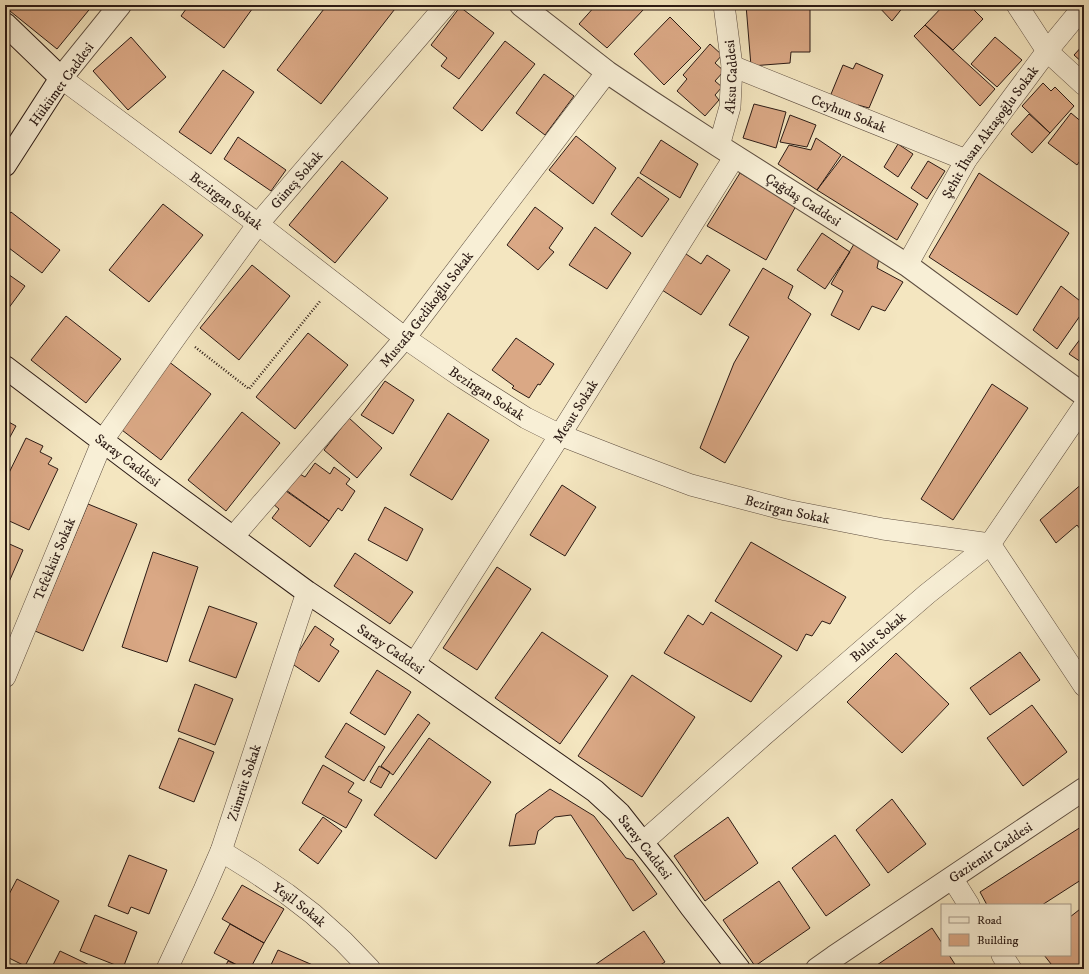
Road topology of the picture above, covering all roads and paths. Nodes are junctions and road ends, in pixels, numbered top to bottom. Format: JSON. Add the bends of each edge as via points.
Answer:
{"nodes":[{"id":1,"x":120,"y":5,"type":"edge"},
{"id":2,"x":446,"y":5,"type":"edge"},
{"id":3,"x":521,"y":5,"type":"edge"},
{"id":4,"x":724,"y":5,"type":"edge"},
{"id":5,"x":1018,"y":5,"type":"edge"},
{"id":6,"x":1084,"y":6,"type":"edge"},
{"id":7,"x":7,"y":30,"type":"edge"},
{"id":8,"x":1047,"y":51,"type":"junction"},
{"id":9,"x":732,"y":66,"type":"junction"},
{"id":10,"x":607,"y":72,"type":"junction"},
{"id":11,"x":62,"y":78,"type":"junction"},
{"id":12,"x":1084,"y":85,"type":"edge"},
{"id":13,"x":727,"y":151,"type":"junction"},
{"id":14,"x":966,"y":160,"type":"junction"},
{"id":15,"x":5,"y":165,"type":"edge"},
{"id":16,"x":258,"y":224,"type":"junction"},
{"id":17,"x":907,"y":265,"type":"junction"},
{"id":18,"x":334,"y":284,"type":"junction"},
{"id":19,"x":178,"y":334,"type":"junction"},
{"id":20,"x":405,"y":338,"type":"junction"},
{"id":21,"x":5,"y":367,"type":"edge"},
{"id":22,"x":1084,"y":395,"type":"edge"},
{"id":23,"x":1084,"y":406,"type":"edge"},
{"id":24,"x":560,"y":435,"type":"junction"},
{"id":25,"x":103,"y":440,"type":"junction"},
{"id":26,"x":233,"y":537,"type":"junction"},
{"id":27,"x":990,"y":544,"type":"junction"},
{"id":28,"x":307,"y":592,"type":"junction"},
{"id":29,"x":414,"y":664,"type":"junction"},
{"id":30,"x":5,"y":677,"type":"edge"},
{"id":31,"x":1084,"y":686,"type":"edge"},
{"id":32,"x":1084,"y":789,"type":"edge"},
{"id":33,"x":643,"y":842,"type":"junction"},
{"id":34,"x":221,"y":851,"type":"junction"},
{"id":35,"x":952,"y":878,"type":"junction"},
{"id":36,"x":968,"y":904,"type":"edge"},
{"id":37,"x":1003,"y":956,"type":"edge"},
{"id":38,"x":167,"y":969,"type":"edge"},
{"id":39,"x":370,"y":969,"type":"edge"},
{"id":40,"x":739,"y":969,"type":"edge"},
{"id":41,"x":817,"y":969,"type":"edge"},
{"id":42,"x":1011,"y":969,"type":"edge"}],
"edges":[{"from":1,"to":11,"type":"main road","name":"Hükümet Caddesi"},
{"from":2,"to":16,"type":"street","name":"Güneş Sokak"},
{"from":3,"to":10,"type":"main road","name":"Çağdaş Caddesi"},
{"from":4,"to":9,"type":"street","name":"Aksu Caddesi"},
{"from":5,"to":8,"type":"street"},
{"from":6,"to":8,"type":"street","name":"Şehit İhsan Aktaşoğlu Sokak"},
{"from":7,"to":11,"type":"main road"},
{"from":8,"to":12,"type":"street"},
{"from":8,"to":14,"type":"street","name":"Şehit İhsan Aktaşoğlu Sokak"},
{"from":9,"to":13,"type":"street","name":"Aksu Caddesi"},
{"from":9,"to":14,"type":"street","name":"Ceyhun Sokak"},
{"from":10,"to":13,"type":"main road","name":"Çağdaş Caddesi"},
{"from":10,"to":20,"type":"street","name":"Mustafa Gedikoğlu Sokak"},
{"from":11,"to":15,"type":"main road","name":"Hükümet Caddesi"},
{"from":11,"to":16,"type":"street","name":"Bezirgan Sokak"},
{"from":13,"to":17,"type":"main road","name":"Çağdaş Caddesi"},
{"from":13,"to":24,"type":"street","name":"Mesut Sokak"},
{"from":14,"to":17,"type":"street","name":"Şehit İhsan Aktaşoğlu Sokak"},
{"from":16,"to":18,"type":"street","name":"Bezirgan Sokak"},
{"from":16,"to":19,"type":"street","name":"Güneş Sokak"},
{"from":17,"to":22,"type":"main road","name":"Çağdaş Caddesi"},
{"from":18,"to":19,"type":"path","via":[[249,389]]},
{"from":18,"to":20,"type":"street","name":"Bezirgan Sokak"},
{"from":19,"to":25,"type":"street","name":"Güneş Sokak"},
{"from":20,"to":24,"type":"street","name":"Bezirgan Sokak","via":[[526,418]]},
{"from":20,"to":26,"type":"street","name":"Mustafa Gedikoğlu Sokak"},
{"from":21,"to":25,"type":"main road","name":"Saray Caddesi"},
{"from":23,"to":27,"type":"street","name":"Bulut Sokak"},
{"from":24,"to":27,"type":"street","name":"Bezirgan Sokak","via":[[691,485],[786,510],[883,529]]},
{"from":24,"to":29,"type":"street","name":"Mesut Sokak"},
{"from":25,"to":26,"type":"main road","name":"Saray Caddesi"},
{"from":25,"to":30,"type":"street","name":"Tefekkür Sokak"},
{"from":26,"to":28,"type":"main road","name":"Saray Caddesi"},
{"from":27,"to":31,"type":"street"},
{"from":27,"to":33,"type":"street","name":"Bulut Sokak","via":[[921,599]]},
{"from":28,"to":29,"type":"main road","name":"Saray Caddesi"},
{"from":28,"to":34,"type":"street","name":"Zümrüt Sokak"},
{"from":29,"to":33,"type":"main road","name":"Saray Caddesi","via":[[595,791],[619,813]]},
{"from":32,"to":35,"type":"main road","name":"Gaziemir Caddesi"},
{"from":33,"to":40,"type":"main road","name":"Saray Caddesi"},
{"from":34,"to":38,"type":"street","name":"Zümrüt Sokak"},
{"from":34,"to":39,"type":"street","name":"Yeşil Sokak","via":[[302,906],[343,941]]},
{"from":35,"to":36,"type":"street"},
{"from":35,"to":41,"type":"main road","name":"Gaziemir Caddesi"},
{"from":37,"to":42,"type":"street"}]}
